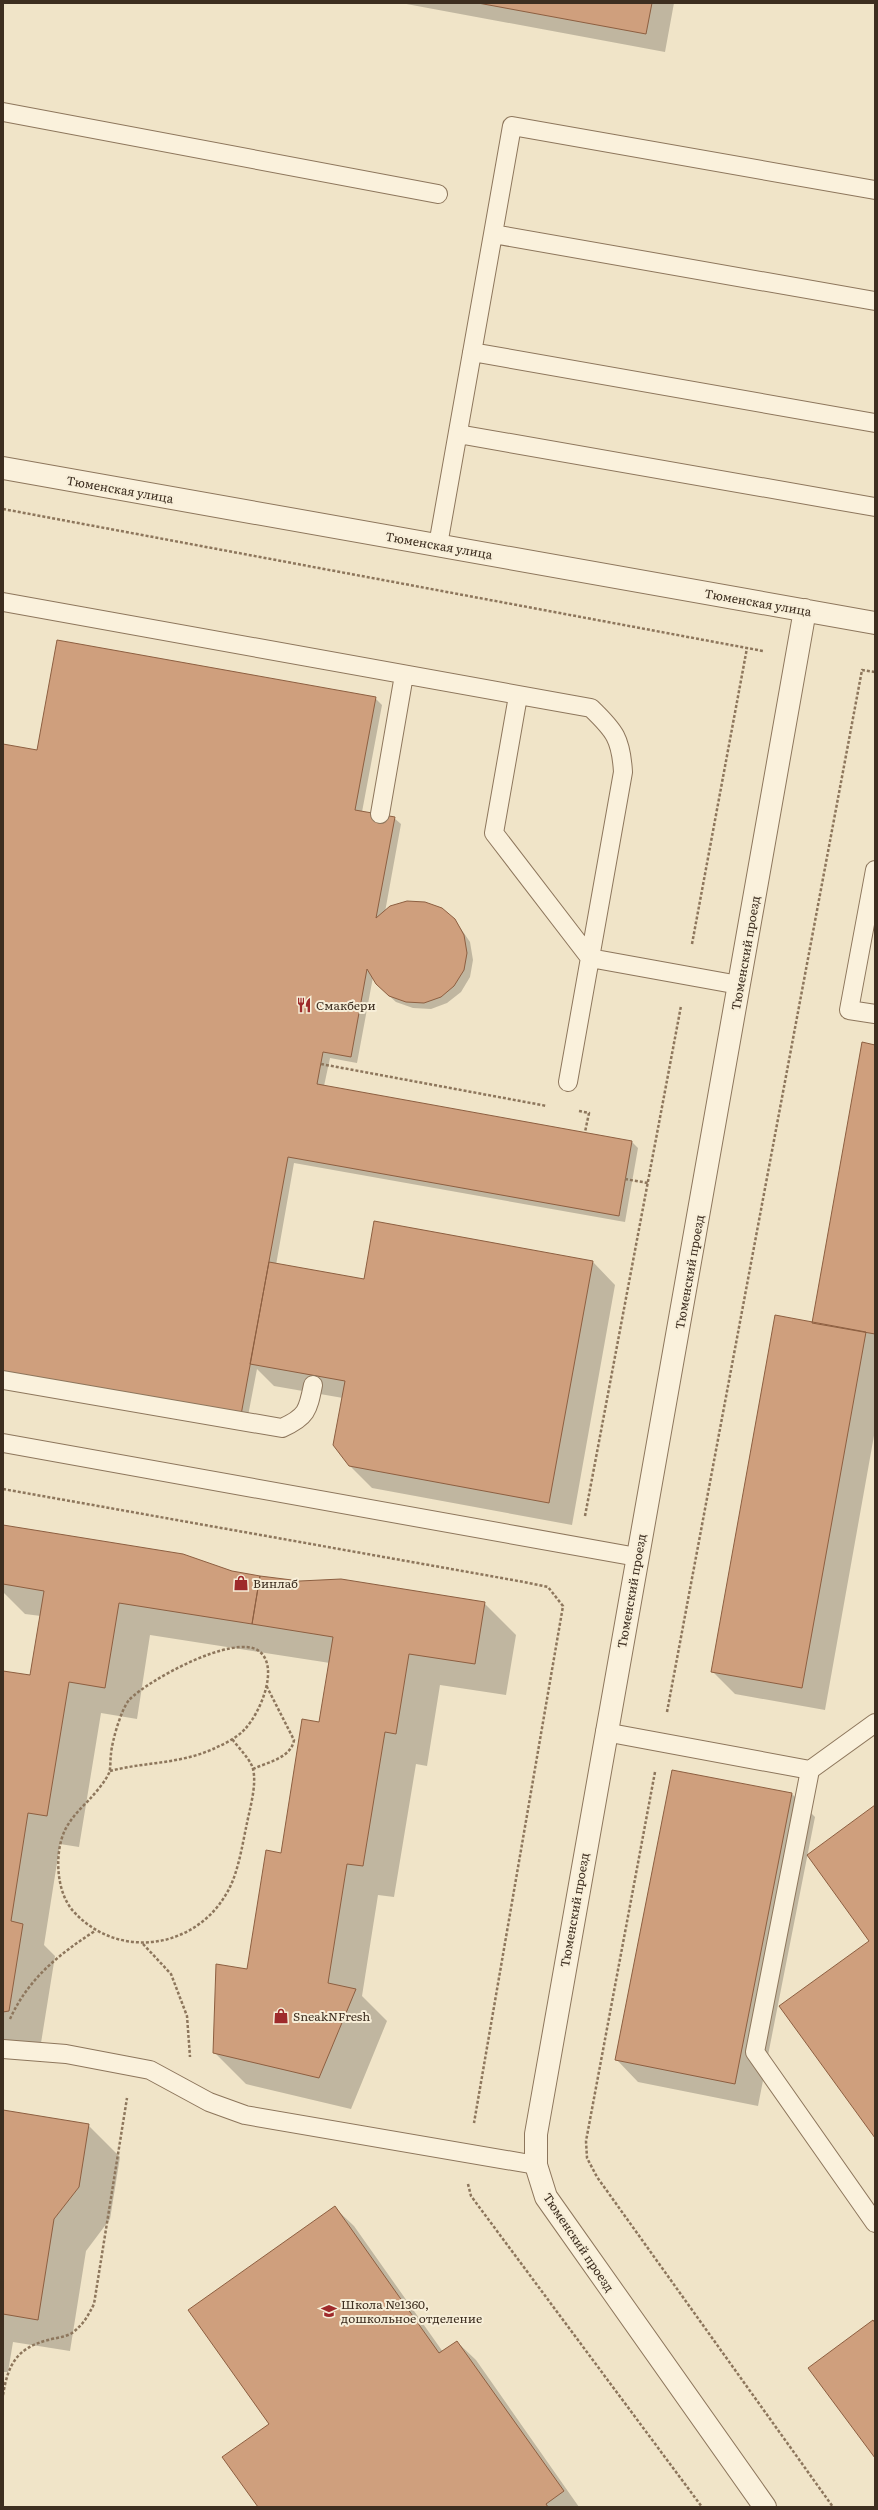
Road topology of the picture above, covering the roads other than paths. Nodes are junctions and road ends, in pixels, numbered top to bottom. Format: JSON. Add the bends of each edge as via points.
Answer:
{"nodes":[{"id":1,"x":3,"y":112,"type":"edge"},
{"id":2,"x":875,"y":190,"type":"edge"},
{"id":3,"x":438,"y":194,"type":"dead end"},
{"id":4,"x":493,"y":234,"type":"junction"},
{"id":5,"x":875,"y":301,"type":"edge"},
{"id":6,"x":472,"y":352,"type":"junction"},
{"id":7,"x":875,"y":423,"type":"edge"},
{"id":8,"x":458,"y":434,"type":"junction"},
{"id":9,"x":3,"y":468,"type":"edge"},
{"id":10,"x":875,"y":507,"type":"edge"},
{"id":11,"x":438,"y":545,"type":"junction"},
{"id":12,"x":3,"y":602,"type":"edge"},
{"id":13,"x":805,"y":610,"type":"junction"},
{"id":14,"x":875,"y":623,"type":"edge"},
{"id":15,"x":404,"y":675,"type":"junction"},
{"id":16,"x":518,"y":696,"type":"junction"},
{"id":17,"x":380,"y":814,"type":"dead end"},
{"id":18,"x":875,"y":870,"type":"edge"},
{"id":19,"x":590,"y":958,"type":"junction"},
{"id":20,"x":739,"y":985,"type":"junction"},
{"id":21,"x":875,"y":1014,"type":"edge"},
{"id":22,"x":568,"y":1082,"type":"dead end"},
{"id":23,"x":3,"y":1380,"type":"edge"},
{"id":24,"x":313,"y":1385,"type":"dead end"},
{"id":25,"x":3,"y":1443,"type":"edge"},
{"id":26,"x":637,"y":1556,"type":"junction"},
{"id":27,"x":875,"y":1723,"type":"edge"},
{"id":28,"x":605,"y":1732,"type":"junction"},
{"id":29,"x":810,"y":1770,"type":"junction"},
{"id":30,"x":3,"y":2048,"type":"edge"},
{"id":31,"x":536,"y":2166,"type":"junction"},
{"id":32,"x":875,"y":2223,"type":"edge"},
{"id":33,"x":765,"y":2507,"type":"edge"}],
"edges":[{"from":1,"to":3,"type":"lane"},
{"from":2,"to":4,"type":"lane","via":[[512,126]]},
{"from":4,"to":5,"type":"lane"},
{"from":4,"to":6,"type":"lane"},
{"from":6,"to":7,"type":"lane"},
{"from":6,"to":8,"type":"lane"},
{"from":8,"to":10,"type":"lane"},
{"from":8,"to":11,"type":"lane"},
{"from":9,"to":11,"type":"street","name":"Тюменская улица"},
{"from":11,"to":13,"type":"street","name":"Тюменская улица"},
{"from":12,"to":15,"type":"lane"},
{"from":13,"to":14,"type":"street","name":"Тюменская улица"},
{"from":13,"to":20,"type":"street","name":"Тюменский проезд"},
{"from":15,"to":16,"type":"lane"},
{"from":15,"to":17,"type":"lane"},
{"from":16,"to":19,"type":"lane","via":[[494,833]]},
{"from":16,"to":19,"type":"lane","via":[[591,708],[612,728],[622,749],[623,772]]},
{"from":18,"to":21,"type":"lane","via":[[849,1010]]},
{"from":19,"to":20,"type":"lane"},
{"from":19,"to":22,"type":"lane"},
{"from":20,"to":26,"type":"street","name":"Тюменский проезд"},
{"from":23,"to":24,"type":"lane","via":[[282,1428],[302,1417],[309,1408]]},
{"from":25,"to":26,"type":"lane"},
{"from":26,"to":28,"type":"street","name":"Тюменский проезд"},
{"from":27,"to":29,"type":"lane"},
{"from":28,"to":29,"type":"lane"},
{"from":28,"to":31,"type":"street","name":"Тюменский проезд","via":[[536,2134]]},
{"from":29,"to":32,"type":"lane","via":[[755,2052]]},
{"from":30,"to":31,"type":"lane","via":[[41,2050],[132,2066],[163,2075],[209,2102],[245,2115]]},
{"from":31,"to":33,"type":"street","name":"Тюменский проезд","via":[[546,2197]]}]}
